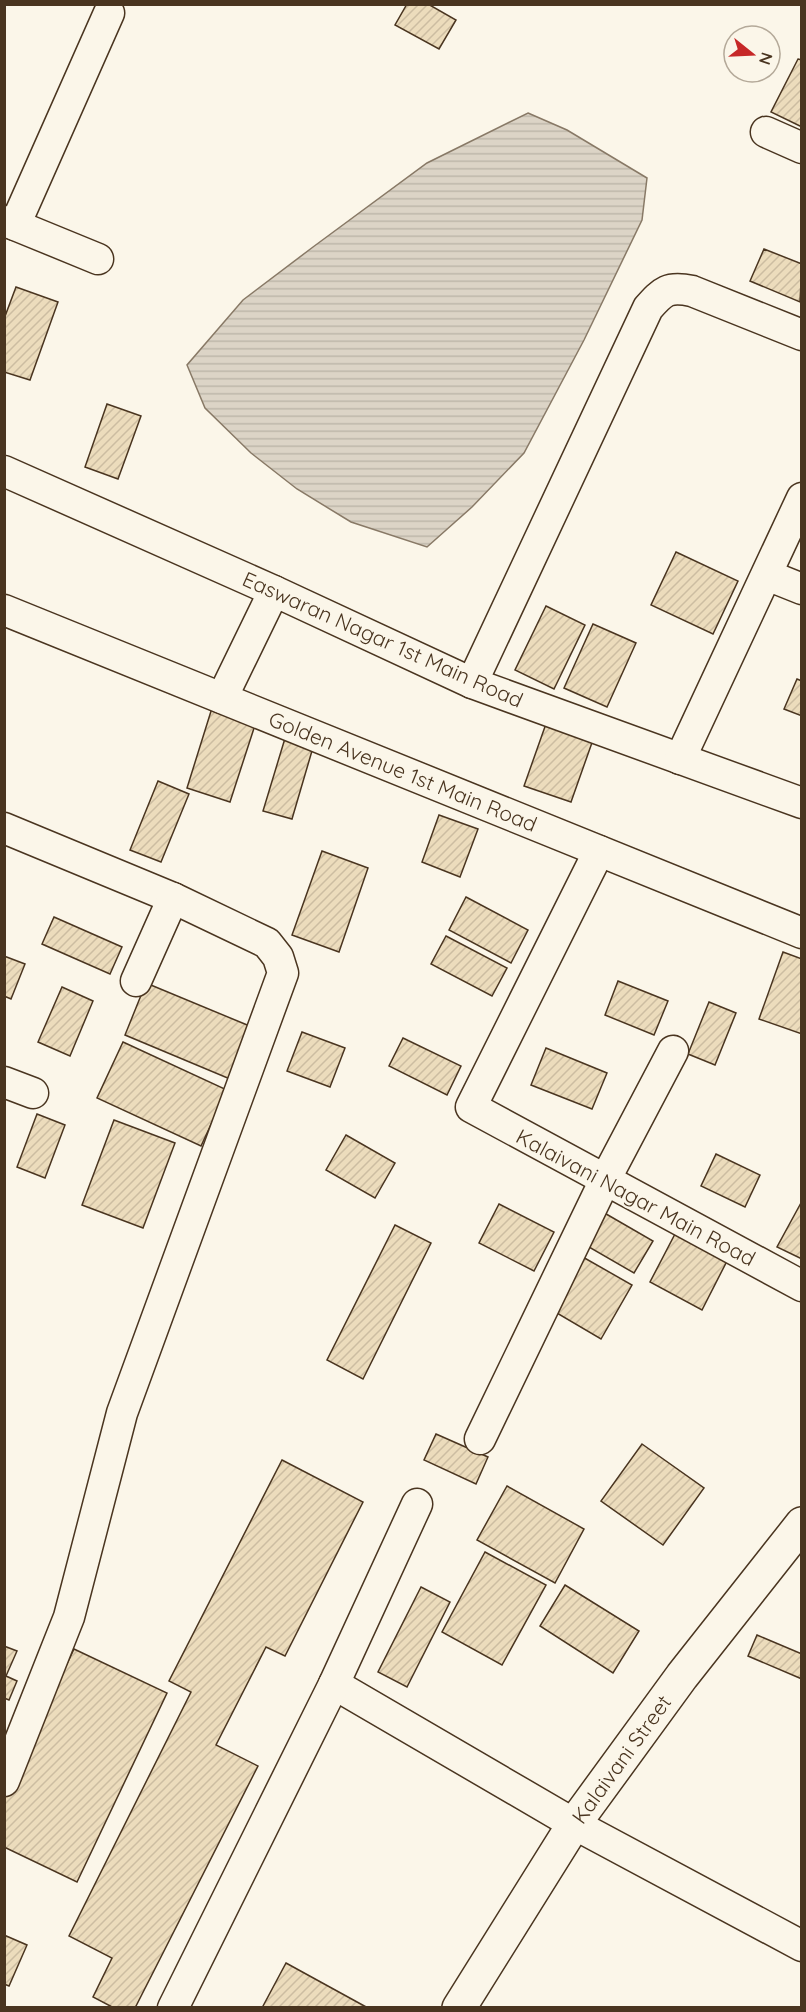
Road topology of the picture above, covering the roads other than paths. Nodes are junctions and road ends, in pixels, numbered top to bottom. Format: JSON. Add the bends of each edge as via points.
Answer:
{"nodes":[{"id":1,"x":109,"y":13,"type":"dead end"},
{"id":2,"x":766,"y":132,"type":"dead end"},
{"id":3,"x":801,"y":148,"type":"edge"},
{"id":4,"x":10,"y":223,"type":"edge"},
{"id":5,"x":98,"y":259,"type":"dead end"},
{"id":6,"x":801,"y":335,"type":"edge"},
{"id":7,"x":4,"y":471,"type":"edge"},
{"id":8,"x":801,"y":498,"type":"edge"},
{"id":9,"x":767,"y":575,"type":"junction"},
{"id":10,"x":801,"y":589,"type":"edge"},
{"id":11,"x":274,"y":591,"type":"junction"},
{"id":12,"x":4,"y":610,"type":"edge"},
{"id":13,"x":472,"y":683,"type":"junction"},
{"id":14,"x":222,"y":698,"type":"junction"},
{"id":15,"x":680,"y":759,"type":"junction"},
{"id":16,"x":801,"y":803,"type":"edge"},
{"id":17,"x":4,"y":828,"type":"edge"},
{"id":18,"x":599,"y":851,"type":"junction"},
{"id":19,"x":173,"y":898,"type":"junction"},
{"id":20,"x":801,"y":933,"type":"edge"},
{"id":21,"x":136,"y":981,"type":"dead end"},
{"id":22,"x":673,"y":1051,"type":"dead end"},
{"id":23,"x":4,"y":1082,"type":"edge"},
{"id":24,"x":33,"y":1093,"type":"dead end"},
{"id":25,"x":605,"y":1180,"type":"junction"},
{"id":26,"x":801,"y":1286,"type":"edge"},
{"id":27,"x":480,"y":1439,"type":"dead end"},
{"id":28,"x":417,"y":1504,"type":"dead end"},
{"id":29,"x":801,"y":1524,"type":"edge"},
{"id":30,"x":333,"y":1684,"type":"junction"},
{"id":31,"x":4,"y":1781,"type":"edge"},
{"id":32,"x":574,"y":1824,"type":"junction"},
{"id":33,"x":801,"y":1946,"type":"edge"},
{"id":34,"x":173,"y":2007,"type":"edge"},
{"id":35,"x":459,"y":2007,"type":"edge"}],
"edges":[{"from":1,"to":4,"type":"street"},
{"from":2,"to":3,"type":"street"},
{"from":4,"to":5,"type":"street"},
{"from":6,"to":13,"type":"street","via":[[692,291],[675,288],[661,294],[648,308]]},
{"from":7,"to":11,"type":"street","name":"Easwaran Nagar 1st Main Road"},
{"from":8,"to":9,"type":"street"},
{"from":9,"to":10,"type":"street"},
{"from":9,"to":15,"type":"street"},
{"from":11,"to":13,"type":"street","name":"Easwaran Nagar 1st Main Road"},
{"from":11,"to":14,"type":"street"},
{"from":12,"to":14,"type":"street","name":"Golden Avenue 1st Main Road"},
{"from":13,"to":15,"type":"street","name":"Easwaran Nagar 1st Main Road"},
{"from":14,"to":18,"type":"street","name":"Golden Avenue 1st Main Road"},
{"from":15,"to":16,"type":"street","name":"Easwaran Nagar 1st Main Road"},
{"from":17,"to":19,"type":"street"},
{"from":18,"to":20,"type":"street","name":"Golden Avenue 1st Main Road"},
{"from":18,"to":25,"type":"street","name":"Kalaivani Nagar Main Road","via":[[471,1107]]},
{"from":19,"to":21,"type":"street"},
{"from":19,"to":31,"type":"street","via":[[267,943],[278,957],[283,973],[122,1413],[69,1617]]},
{"from":22,"to":25,"type":"street"},
{"from":23,"to":24,"type":"street"},
{"from":25,"to":26,"type":"street","name":"Kalaivani Nagar Main Road"},
{"from":25,"to":27,"type":"street"},
{"from":28,"to":30,"type":"street"},
{"from":29,"to":32,"type":"street","name":"Kalaivani Street","via":[[682,1676]]},
{"from":30,"to":32,"type":"street"},
{"from":30,"to":34,"type":"street"},
{"from":32,"to":33,"type":"street"},
{"from":32,"to":35,"type":"street","name":"Kalaivani Street"}]}
